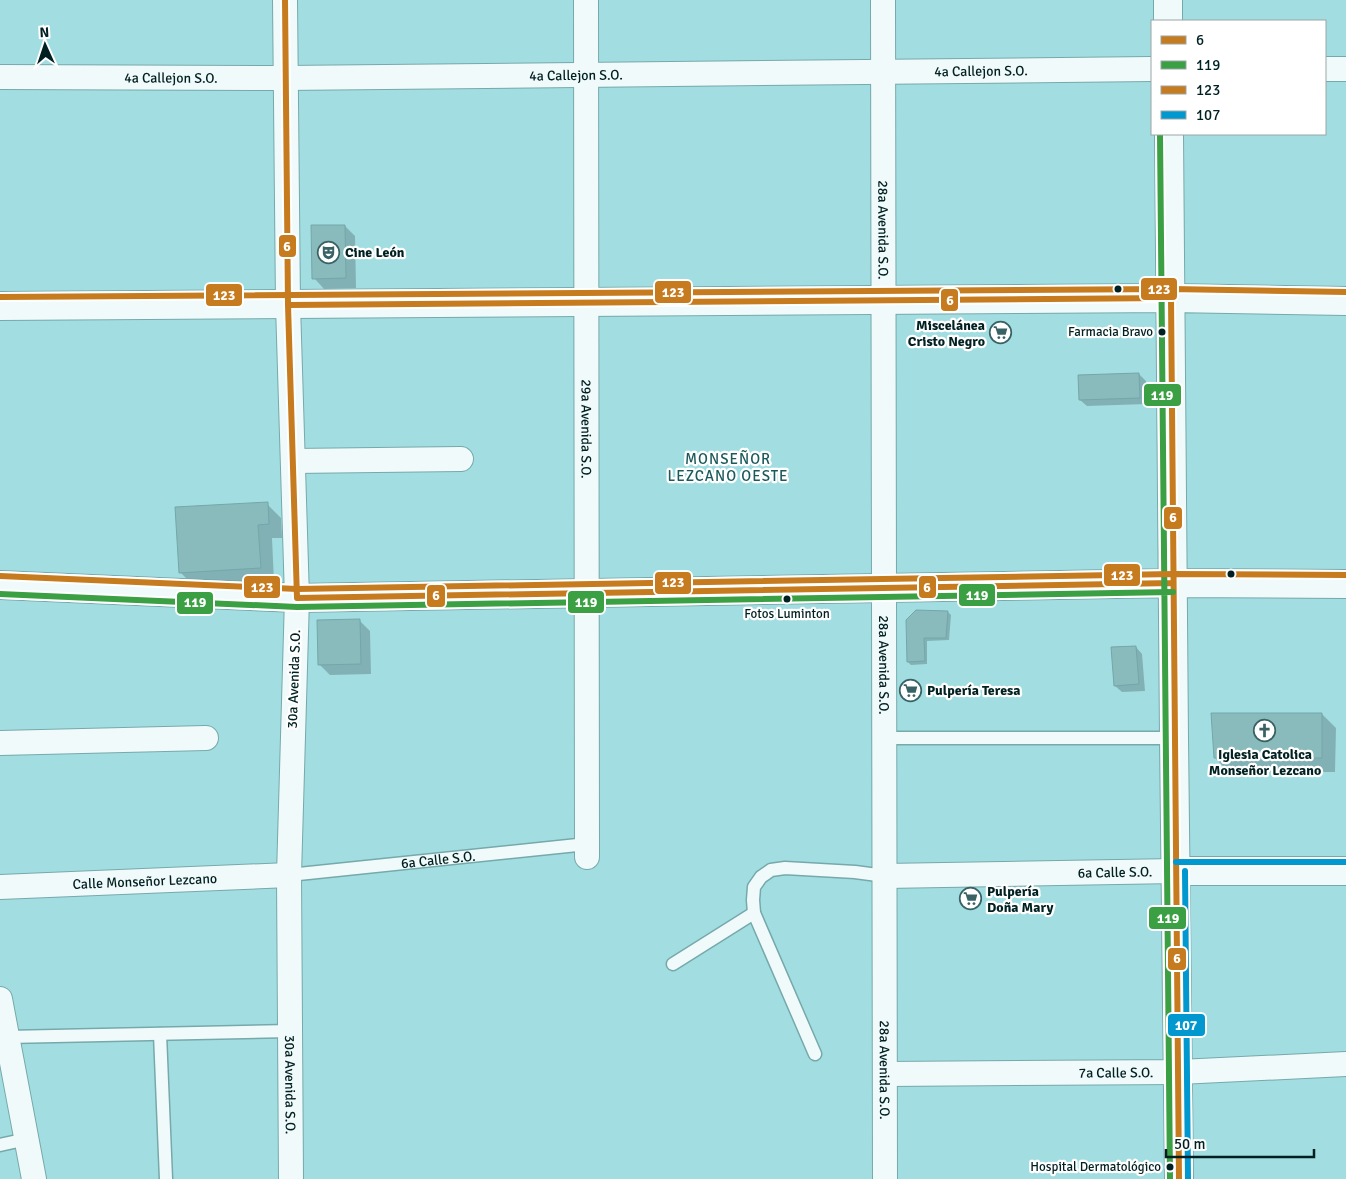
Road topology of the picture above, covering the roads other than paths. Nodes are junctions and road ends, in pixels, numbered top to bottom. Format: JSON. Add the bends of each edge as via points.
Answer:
{"nodes":[{"id":1,"x":286,"y":0,"type":"edge"},
{"id":2,"x":586,"y":0,"type":"edge"},
{"id":3,"x":883,"y":0,"type":"edge"},
{"id":4,"x":1168,"y":0,"type":"edge"},
{"id":5,"x":1168,"y":20,"type":"edge"},
{"id":6,"x":1326,"y":69,"type":"edge"},
{"id":7,"x":1346,"y":69,"type":"edge"},
{"id":8,"x":1151,"y":70,"type":"edge"},
{"id":9,"x":883,"y":72,"type":"junction"},
{"id":10,"x":586,"y":75,"type":"junction"},
{"id":11,"x":0,"y":77,"type":"edge"},
{"id":12,"x":285,"y":78,"type":"junction"},
{"id":13,"x":1170,"y":135,"type":"edge"},
{"id":14,"x":1171,"y":298,"type":"junction"},
{"id":15,"x":884,"y":300,"type":"junction"},
{"id":16,"x":1346,"y":301,"type":"edge"},
{"id":17,"x":586,"y":302,"type":"junction"},
{"id":18,"x":288,"y":304,"type":"junction"},
{"id":19,"x":0,"y":306,"type":"edge"},
{"id":20,"x":461,"y":459,"type":"dead end"},
{"id":21,"x":293,"y":461,"type":"junction"},
{"id":22,"x":1173,"y":583,"type":"junction"},
{"id":23,"x":1346,"y":584,"type":"edge"},
{"id":24,"x":0,"y":585,"type":"edge"},
{"id":25,"x":884,"y":588,"type":"junction"},
{"id":26,"x":587,"y":593,"type":"junction"},
{"id":27,"x":297,"y":598,"type":"junction"},
{"id":28,"x":206,"y":738,"type":"dead end"},
{"id":29,"x":885,"y":738,"type":"junction"},
{"id":30,"x":1174,"y":738,"type":"junction"},
{"id":31,"x":0,"y":743,"type":"edge"},
{"id":32,"x":587,"y":850,"type":"joint"},
{"id":33,"x":1176,"y":871,"type":"junction"},
{"id":34,"x":1346,"y":871,"type":"edge"},
{"id":35,"x":289,"y":875,"type":"junction"},
{"id":36,"x":885,"y":876,"type":"junction"},
{"id":37,"x":0,"y":887,"type":"edge"},
{"id":38,"x":754,"y":913,"type":"junction"},
{"id":39,"x":672,"y":964,"type":"dead end"},
{"id":40,"x":0,"y":999,"type":"edge"},
{"id":41,"x":290,"y":1031,"type":"junction"},
{"id":42,"x":160,"y":1034,"type":"junction"},
{"id":43,"x":7,"y":1037,"type":"junction"},
{"id":44,"x":814,"y":1054,"type":"dead end"},
{"id":45,"x":1346,"y":1064,"type":"edge"},
{"id":46,"x":1179,"y":1072,"type":"junction"},
{"id":47,"x":885,"y":1074,"type":"junction"},
{"id":48,"x":27,"y":1139,"type":"junction"},
{"id":49,"x":0,"y":1145,"type":"edge"},
{"id":50,"x":34,"y":1179,"type":"edge"},
{"id":51,"x":166,"y":1179,"type":"edge"},
{"id":52,"x":291,"y":1179,"type":"edge"},
{"id":53,"x":885,"y":1179,"type":"edge"},
{"id":54,"x":1180,"y":1179,"type":"edge"}],
"edges":[{"from":1,"to":12,"type":"street","name":"30a Avenida S.O."},
{"from":2,"to":10,"type":"street","name":"29a Avenida S.O."},
{"from":3,"to":9,"type":"street","name":"28a Avenida S.O."},
{"from":4,"to":5,"type":"street"},
{"from":6,"to":7,"type":"street"},
{"from":8,"to":9,"type":"street","name":"4a Callejon S.O."},
{"from":9,"to":10,"type":"street","name":"4a Callejon S.O."},
{"from":9,"to":15,"type":"street","name":"28a Avenida S.O."},
{"from":10,"to":12,"type":"street","name":"4a Callejon S.O."},
{"from":10,"to":17,"type":"street","name":"29a Avenida S.O."},
{"from":11,"to":12,"type":"street","name":"4a Callejon S.O."},
{"from":12,"to":18,"type":"street","name":"30a Avenida S.O."},
{"from":13,"to":14,"type":"street"},
{"from":14,"to":15,"type":"street"},
{"from":14,"to":16,"type":"street"},
{"from":14,"to":22,"type":"street"},
{"from":15,"to":17,"type":"street"},
{"from":15,"to":25,"type":"street","name":"28a Avenida S.O."},
{"from":17,"to":18,"type":"street"},
{"from":17,"to":26,"type":"street","name":"29a Avenida S.O."},
{"from":18,"to":19,"type":"street"},
{"from":18,"to":21,"type":"street","name":"30a Avenida S.O."},
{"from":20,"to":21,"type":"street"},
{"from":21,"to":27,"type":"street","name":"30a Avenida S.O."},
{"from":22,"to":23,"type":"street"},
{"from":22,"to":25,"type":"street"},
{"from":22,"to":30,"type":"street"},
{"from":24,"to":27,"type":"street"},
{"from":25,"to":26,"type":"street"},
{"from":25,"to":29,"type":"street","name":"28a Avenida S.O."},
{"from":26,"to":27,"type":"street"},
{"from":26,"to":32,"type":"street","name":"29a Avenida S.O."},
{"from":27,"to":35,"type":"street","name":"30a Avenida S.O."},
{"from":28,"to":31,"type":"street"},
{"from":29,"to":30,"type":"lane"},
{"from":29,"to":36,"type":"street","name":"28a Avenida S.O."},
{"from":30,"to":33,"type":"street"},
{"from":32,"to":35,"type":"lane","name":"6a Calle S.O."},
{"from":33,"to":34,"type":"street","name":"6a Calle S.O."},
{"from":33,"to":36,"type":"street","name":"6a Calle S.O."},
{"from":33,"to":46,"type":"street"},
{"from":35,"to":37,"type":"street","name":"Calle Monseñor Lezcano"},
{"from":35,"to":41,"type":"street","name":"30a Avenida S.O."},
{"from":36,"to":38,"type":"lane","via":[[846,871],[771,870],[754,887]]},
{"from":36,"to":47,"type":"street","name":"28a Avenida S.O."},
{"from":38,"to":39,"type":"lane"},
{"from":38,"to":44,"type":"lane"},
{"from":40,"to":43,"type":"street"},
{"from":41,"to":42,"type":"lane"},
{"from":41,"to":52,"type":"street","name":"30a Avenida S.O."},
{"from":42,"to":43,"type":"lane"},
{"from":42,"to":51,"type":"lane"},
{"from":43,"to":48,"type":"street"},
{"from":45,"to":46,"type":"street","name":"7a Calle S.O."},
{"from":46,"to":47,"type":"street","name":"7a Calle S.O."},
{"from":46,"to":54,"type":"street"},
{"from":47,"to":53,"type":"street","name":"28a Avenida S.O."},
{"from":48,"to":49,"type":"lane"},
{"from":48,"to":50,"type":"street"}]}
